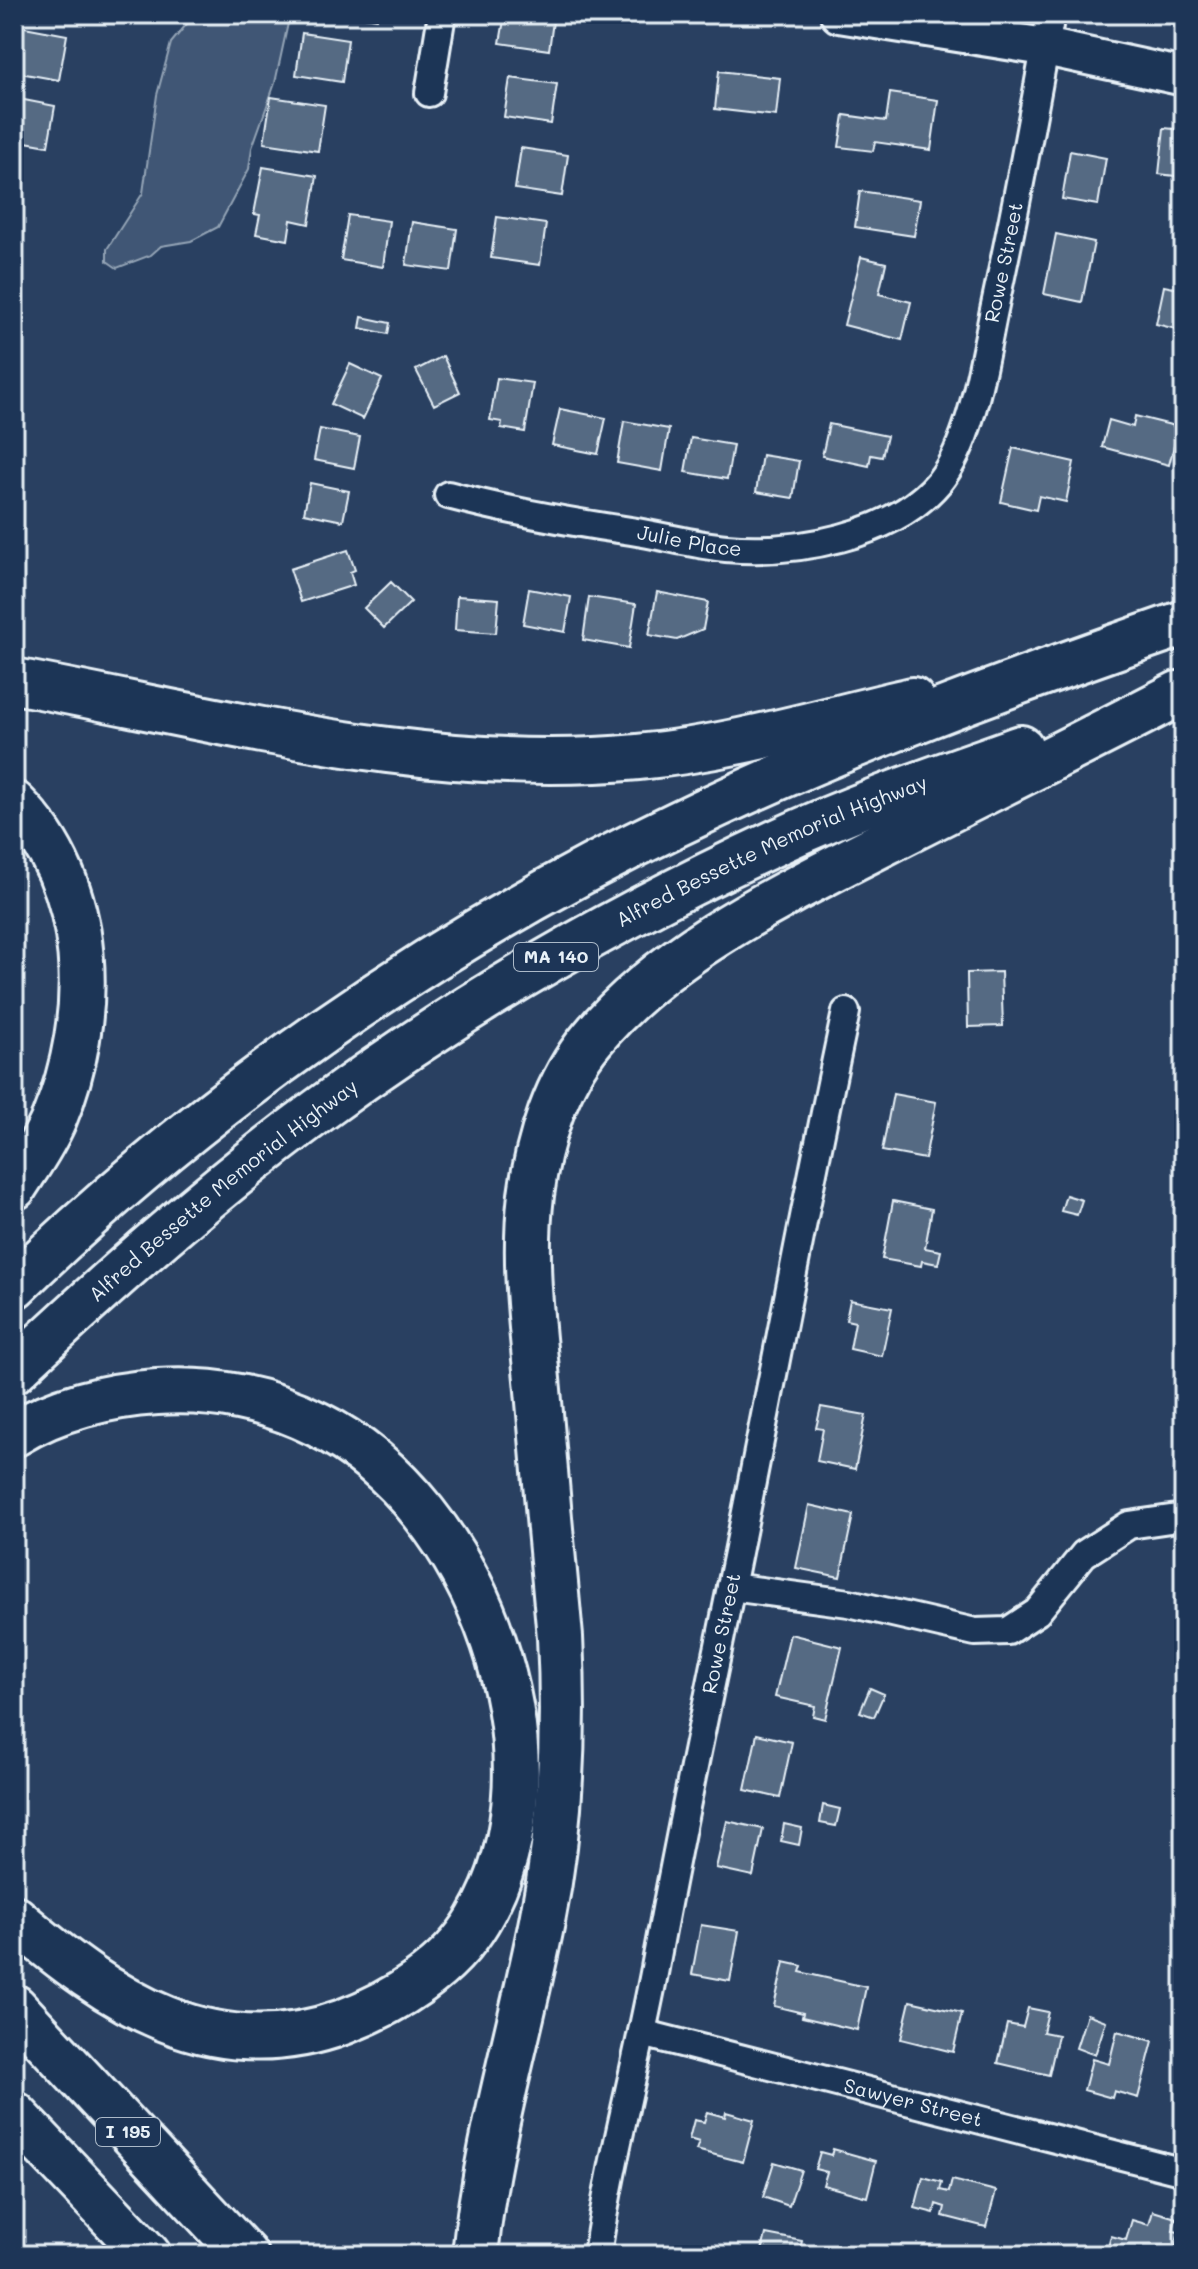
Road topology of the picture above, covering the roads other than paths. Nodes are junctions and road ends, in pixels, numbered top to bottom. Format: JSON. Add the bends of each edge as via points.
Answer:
{"nodes":[{"id":1,"x":442,"y":14,"type":"edge"},
{"id":2,"x":839,"y":14,"type":"edge"},
{"id":3,"x":1048,"y":30,"type":"edge"},
{"id":4,"x":1184,"y":77,"type":"edge"},
{"id":5,"x":429,"y":93,"type":"dead end"},
{"id":6,"x":448,"y":495,"type":"dead end"},
{"id":7,"x":922,"y":497,"type":"joint"},
{"id":8,"x":1184,"y":623,"type":"edge"},
{"id":9,"x":1070,"y":663,"type":"junction"},
{"id":10,"x":14,"y":681,"type":"edge"},
{"id":11,"x":1181,"y":694,"type":"edge"},
{"id":12,"x":14,"y":804,"type":"edge"},
{"id":13,"x":846,"y":1012,"type":"dead end"},
{"id":14,"x":14,"y":1187,"type":"edge"},
{"id":15,"x":14,"y":1286,"type":"edge"},
{"id":16,"x":14,"y":1370,"type":"edge"},
{"id":17,"x":14,"y":1434,"type":"edge"},
{"id":18,"x":1184,"y":1517,"type":"edge"},
{"id":19,"x":731,"y":1587,"type":"junction"},
{"id":20,"x":14,"y":1918,"type":"edge"},
{"id":21,"x":14,"y":2007,"type":"edge"},
{"id":22,"x":642,"y":2033,"type":"junction"},
{"id":23,"x":14,"y":2114,"type":"edge"},
{"id":24,"x":1184,"y":2172,"type":"edge"},
{"id":25,"x":148,"y":2255,"type":"edge"},
{"id":26,"x":245,"y":2255,"type":"edge"},
{"id":27,"x":475,"y":2255,"type":"edge"},
{"id":28,"x":597,"y":2255,"type":"edge"}],
"edges":[{"from":1,"to":5,"type":"street"},
{"from":2,"to":3,"type":"main road"},
{"from":3,"to":4,"type":"main road"},
{"from":3,"to":7,"type":"street","name":"Rowe Street","via":[[979,382],[950,464]]},
{"from":6,"to":7,"type":"street","name":"Julie Place","via":[[545,518],[726,548],[771,549],[866,529]]},
{"from":8,"to":9,"type":"highway","number":"MA 140"},
{"from":9,"to":10,"type":"highway","via":[[705,749],[568,761],[366,747]]},
{"from":9,"to":15,"type":"highway","number":"MA 140","via":[[729,799],[513,912],[263,1074],[122,1187]]},
{"from":11,"to":16,"type":"highway","name":"Alfred Bessette Memorial Highway","number":"MA 140","via":[[859,807],[693,882],[595,935],[455,1018],[319,1111],[178,1223]]},
{"from":11,"to":27,"type":"highway","via":[[798,887],[713,938],[610,1019],[589,1042],[559,1095],[531,1195],[528,1283],[560,1637],[559,1803],[543,1919],[490,2149]]},
{"from":12,"to":14,"type":"highway","via":[[47,847],[64,884],[76,922],[82,988],[65,1089],[53,1122]]},
{"from":13,"to":19,"type":"street","name":"Rowe Street"},
{"from":17,"to":20,"type":"highway","via":[[78,1406],[133,1393],[187,1390],[247,1399],[319,1424],[394,1479],[455,1557],[498,1656],[516,1750],[509,1840],[477,1922],[449,1957],[413,1987],[374,2010],[326,2028],[273,2038],[222,2036],[185,2027],[114,1995]]},
{"from":18,"to":19,"type":"street","via":[[1129,1525],[1084,1554],[1037,1612],[1008,1631],[975,1632],[849,1603]]},
{"from":19,"to":22,"type":"street","name":"Rowe Street"},
{"from":21,"to":26,"type":"highway","number":"I 195"},
{"from":22,"to":24,"type":"street","name":"Sawyer Street"},
{"from":22,"to":28,"type":"street","name":"Rowe Street"},
{"from":23,"to":25,"type":"highway"}]}
